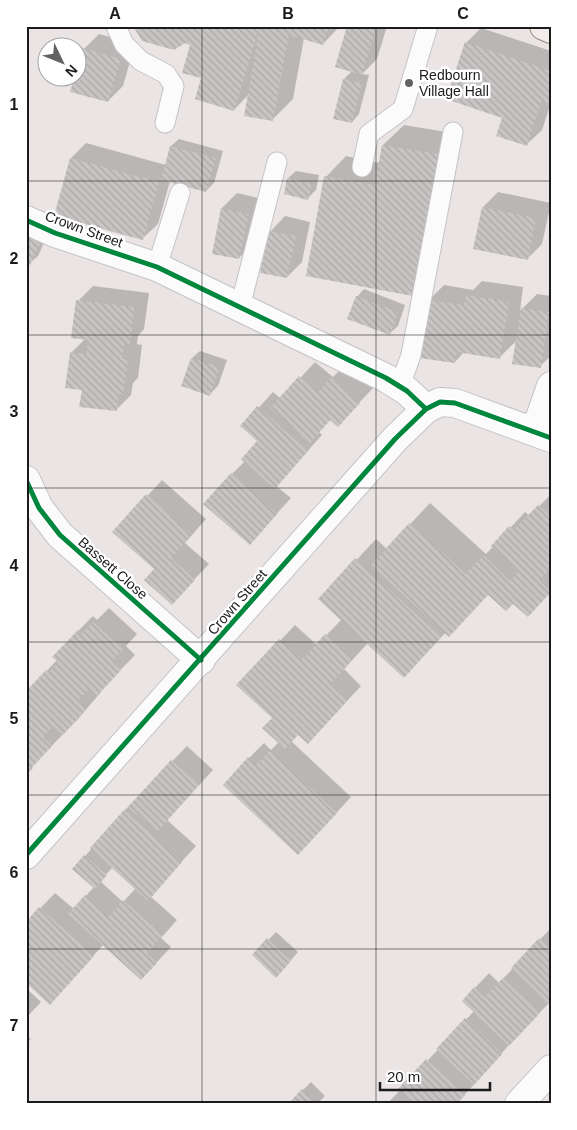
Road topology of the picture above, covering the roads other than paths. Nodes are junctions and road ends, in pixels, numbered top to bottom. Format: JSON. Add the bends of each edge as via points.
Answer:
{"nodes":[{"id":1,"x":116,"y":26,"type":"edge"},
{"id":2,"x":428,"y":26,"type":"edge"},
{"id":3,"x":544,"y":26,"type":"edge"},
{"id":4,"x":551,"y":28,"type":"edge"},
{"id":5,"x":165,"y":123,"type":"dead end"},
{"id":6,"x":453,"y":132,"type":"dead end"},
{"id":7,"x":277,"y":162,"type":"dead end"},
{"id":8,"x":362,"y":167,"type":"dead end"},
{"id":9,"x":180,"y":193,"type":"dead end"},
{"id":10,"x":26,"y":220,"type":"edge"},
{"id":11,"x":157,"y":267,"type":"junction"},
{"id":12,"x":240,"y":307,"type":"junction"},
{"id":13,"x":400,"y":386,"type":"junction"},
{"id":14,"x":551,"y":386,"type":"edge"},
{"id":15,"x":426,"y":409,"type":"junction"},
{"id":16,"x":543,"y":435,"type":"edge"},
{"id":17,"x":26,"y":480,"type":"edge"},
{"id":18,"x":201,"y":660,"type":"junction"},
{"id":19,"x":26,"y":855,"type":"edge"},
{"id":20,"x":551,"y":1069,"type":"edge"},
{"id":21,"x":519,"y":1104,"type":"edge"}],
"edges":[{"from":1,"to":5,"type":"lane","via":[[124,44],[140,61],[166,74],[174,86]]},
{"from":2,"to":8,"type":"lane","via":[[403,109],[369,134]]},
{"from":3,"to":4,"type":"street"},
{"from":6,"to":13,"type":"lane","via":[[411,355]]},
{"from":7,"to":12,"type":"lane"},
{"from":9,"to":11,"type":"lane"},
{"from":10,"to":11,"type":"street","name":"Crown Street"},
{"from":11,"to":12,"type":"street","name":"Crown Street"},
{"from":12,"to":13,"type":"street","name":"Crown Street"},
{"from":13,"to":15,"type":"street","name":"Crown Street"},
{"from":14,"to":16,"type":"street","name":"Crown Street"},
{"from":15,"to":16,"type":"street","name":"Crown Street","via":[[440,402],[455,403]]},
{"from":15,"to":18,"type":"street","name":"Crown Street","via":[[388,446]]},
{"from":17,"to":18,"type":"street","name":"Bassett Close","via":[[39,508],[60,536]]},
{"from":18,"to":19,"type":"street","name":"Crown Street"},
{"from":20,"to":21,"type":"street"}]}
